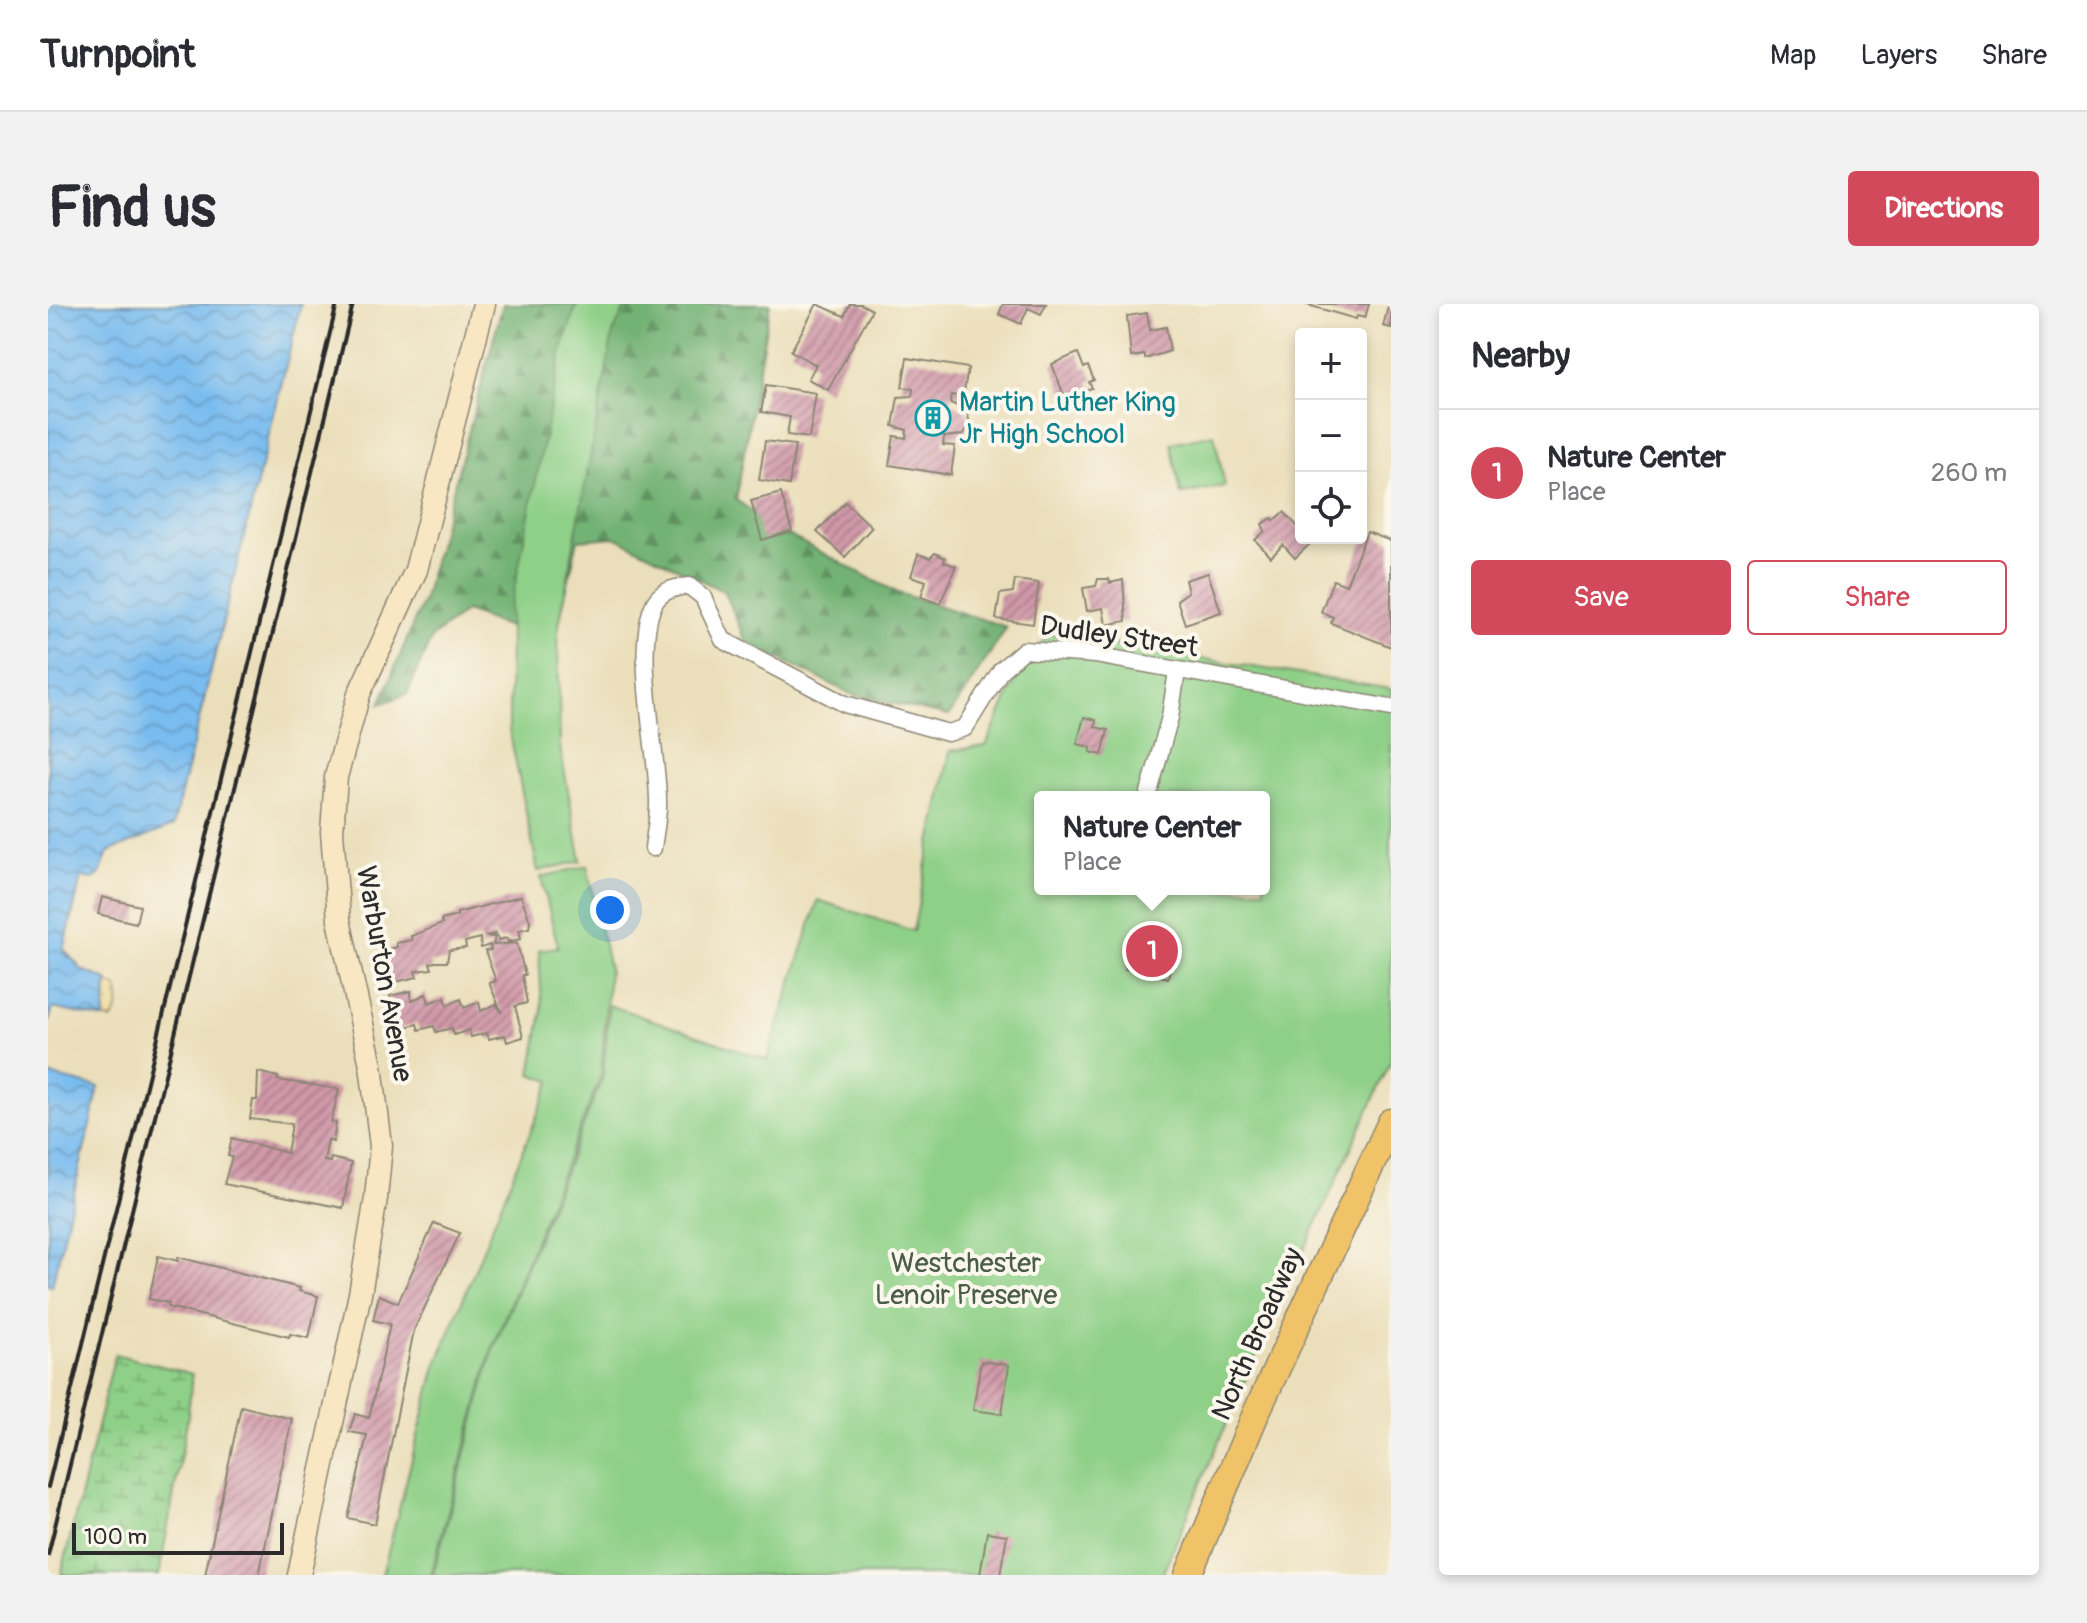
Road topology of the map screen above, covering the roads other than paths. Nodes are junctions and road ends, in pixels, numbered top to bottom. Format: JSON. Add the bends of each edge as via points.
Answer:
{"nodes":[{"id":1,"x":484,"y":304,"type":"edge"},
{"id":2,"x":1177,"y":671,"type":"junction"},
{"id":3,"x":1391,"y":708,"type":"edge"},
{"id":4,"x":1149,"y":791,"type":"edge"},
{"id":5,"x":653,"y":848,"type":"dead end"},
{"id":6,"x":1391,"y":1122,"type":"edge"},
{"id":7,"x":299,"y":1575,"type":"edge"},
{"id":8,"x":1188,"y":1575,"type":"edge"}],
"edges":[{"from":1,"to":7,"type":"street","name":"Warburton Avenue","via":[[416,570],[359,694],[336,777],[332,832],[337,908],[371,1065],[381,1146],[360,1294]]},
{"from":2,"to":3,"type":"street","name":"Dudley Street"},
{"from":2,"to":4,"type":"street"},
{"from":2,"to":5,"type":"street","name":"Dudley Street","via":[[1095,655],[1019,651],[965,728],[948,733],[845,704],[723,640],[703,597],[689,586],[671,587],[653,604],[649,634],[649,736],[659,799]]},
{"from":6,"to":8,"type":"main road","name":"North Broadway","via":[[1257,1411]]}]}
